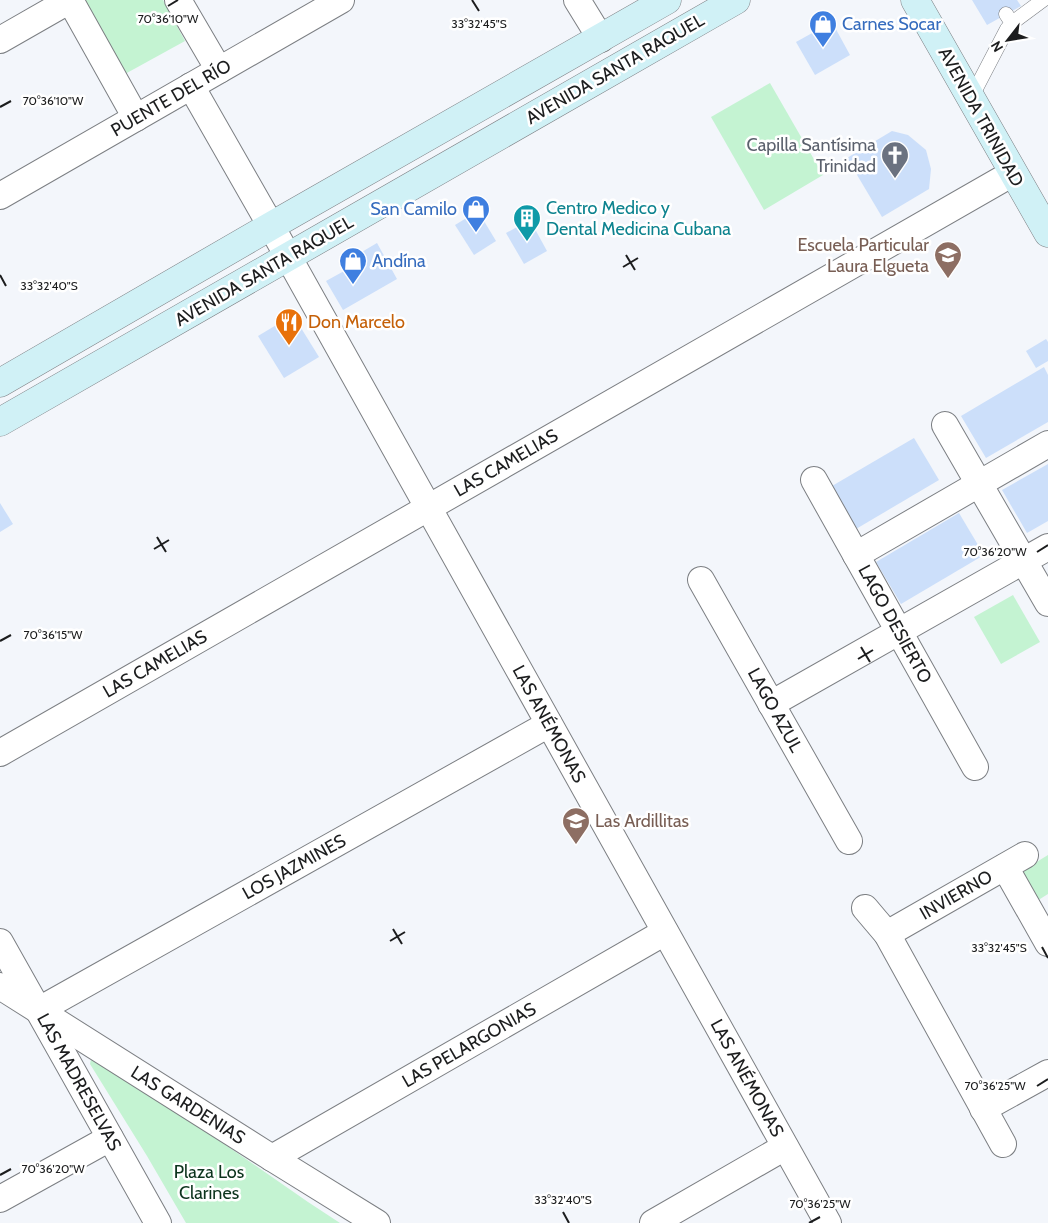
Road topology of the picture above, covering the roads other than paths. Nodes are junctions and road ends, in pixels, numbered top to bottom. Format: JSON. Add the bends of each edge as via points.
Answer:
{"nodes":[{"id":1,"x":70,"y":0,"type":"edge"},
{"id":2,"x":178,"y":0,"type":"edge"},
{"id":3,"x":341,"y":0,"type":"edge"},
{"id":4,"x":578,"y":0,"type":"edge"},
{"id":5,"x":667,"y":0,"type":"edge"},
{"id":6,"x":736,"y":0,"type":"edge"},
{"id":7,"x":915,"y":0,"type":"edge"},
{"id":8,"x":1042,"y":0,"type":"edge"},
{"id":9,"x":601,"y":39,"type":"junction"},
{"id":10,"x":0,"y":40,"type":"edge"},
{"id":11,"x":219,"y":70,"type":"junction"},
{"id":12,"x":191,"y":86,"type":"junction"},
{"id":13,"x":971,"y":98,"type":"junction"},
{"id":14,"x":136,"y":118,"type":"junction"},
{"id":15,"x":1013,"y":173,"type":"junction"},
{"id":16,"x":0,"y":196,"type":"edge"},
{"id":17,"x":271,"y":226,"type":"junction"},
{"id":18,"x":1048,"y":233,"type":"edge"},
{"id":19,"x":288,"y":257,"type":"junction"},
{"id":20,"x":0,"y":383,"type":"edge"},
{"id":21,"x":0,"y":422,"type":"edge"},
{"id":22,"x":945,"y":425,"type":"dead end"},
{"id":23,"x":1048,"y":444,"type":"edge"},
{"id":24,"x":814,"y":480,"type":"dead end"},
{"id":25,"x":979,"y":484,"type":"junction"},
{"id":26,"x":428,"y":508,"type":"junction"},
{"id":27,"x":1048,"y":548,"type":"edge"},
{"id":28,"x":856,"y":555,"type":"junction"},
{"id":29,"x":1024,"y":561,"type":"junction"},
{"id":30,"x":701,"y":580,"type":"dead end"},
{"id":31,"x":1048,"y":603,"type":"edge"},
{"id":32,"x":899,"y":632,"type":"junction"},
{"id":33,"x":772,"y":704,"type":"junction"},
{"id":34,"x":549,"y":724,"type":"junction"},
{"id":35,"x":0,"y":753,"type":"edge"},
{"id":36,"x":975,"y":768,"type":"dead end"},
{"id":37,"x":849,"y":842,"type":"dead end"},
{"id":38,"x":865,"y":908,"type":"dead end"},
{"id":39,"x":1041,"y":916,"type":"edge"},
{"id":40,"x":665,"y":932,"type":"junction"},
{"id":41,"x":886,"y":934,"type":"junction"},
{"id":42,"x":0,"y":942,"type":"edge"},
{"id":43,"x":1048,"y":943,"type":"edge"},
{"id":44,"x":0,"y":986,"type":"edge"},
{"id":45,"x":39,"y":1010,"type":"junction"},
{"id":46,"x":1048,"y":1073,"type":"edge"},
{"id":47,"x":983,"y":1109,"type":"junction"},
{"id":48,"x":110,"y":1138,"type":"junction"},
{"id":49,"x":1003,"y":1144,"type":"dead end"},
{"id":50,"x":785,"y":1147,"type":"junction"},
{"id":51,"x":272,"y":1158,"type":"junction"},
{"id":52,"x":0,"y":1199,"type":"edge"},
{"id":53,"x":158,"y":1223,"type":"edge"},
{"id":54,"x":377,"y":1223,"type":"edge"},
{"id":55,"x":653,"y":1223,"type":"edge"},
{"id":56,"x":828,"y":1223,"type":"edge"}],
"edges":[{"from":1,"to":10,"type":"street"},
{"from":1,"to":14,"type":"street"},
{"from":2,"to":11,"type":"street"},
{"from":3,"to":11,"type":"street","name":"PUENTE DEL RÍO"},
{"from":4,"to":9,"type":"street"},
{"from":5,"to":9,"type":"main road","name":"AVENIDA SANTA RAQUEL"},
{"from":6,"to":19,"type":"main road","name":"AVENIDA SANTA RAQUEL"},
{"from":7,"to":13,"type":"main road","name":"AVENIDA TRINIDAD"},
{"from":8,"to":13,"type":"lane","via":[[1009,19],[1007,29]]},
{"from":9,"to":17,"type":"main road","name":"AVENIDA SANTA RAQUEL"},
{"from":11,"to":12,"type":"street","name":"PUENTE DEL RÍO"},
{"from":12,"to":14,"type":"street","name":"PUENTE DEL RÍO"},
{"from":12,"to":17,"type":"street","name":"LAS ANÉMONAS"},
{"from":13,"to":15,"type":"main road","name":"AVENIDA TRINIDAD"},
{"from":14,"to":16,"type":"street","name":"PUENTE DEL RÍO"},
{"from":15,"to":18,"type":"main road","name":"AVENIDA TRINIDAD"},
{"from":15,"to":26,"type":"street","name":"LAS CAMELIAS"},
{"from":17,"to":19,"type":"street","name":"LAS ANÉMONAS"},
{"from":17,"to":20,"type":"main road","name":"AVENIDA SANTA RAQUEL"},
{"from":19,"to":21,"type":"main road","name":"AVENIDA SANTA RAQUEL"},
{"from":19,"to":26,"type":"street","name":"LAS ANÉMONAS"},
{"from":22,"to":25,"type":"street"},
{"from":23,"to":25,"type":"street"},
{"from":24,"to":28,"type":"street","name":"LAGO DESIERTO"},
{"from":25,"to":28,"type":"street"},
{"from":25,"to":29,"type":"street"},
{"from":26,"to":34,"type":"street","name":"LAS ANÉMONAS"},
{"from":26,"to":35,"type":"street","name":"LAS CAMELIAS"},
{"from":27,"to":29,"type":"street"},
{"from":28,"to":32,"type":"street","name":"LAGO DESIERTO"},
{"from":29,"to":31,"type":"street"},
{"from":29,"to":32,"type":"street"},
{"from":30,"to":33,"type":"street","name":"LAGO AZUL"},
{"from":32,"to":33,"type":"street"},
{"from":32,"to":36,"type":"street","name":"LAGO DESIERTO"},
{"from":33,"to":37,"type":"street","name":"LAGO AZUL"},
{"from":34,"to":40,"type":"street","name":"LAS ANÉMONAS"},
{"from":34,"to":45,"type":"street","name":"LOS JAZMINES"},
{"from":38,"to":41,"type":"street"},
{"from":39,"to":41,"type":"street","name":"INVIERNO","via":[[1015,861]]},
{"from":39,"to":43,"type":"street"},
{"from":40,"to":50,"type":"street","name":"LAS ANÉMONAS"},
{"from":40,"to":51,"type":"street","name":"LAS PELARGONIAS"},
{"from":41,"to":47,"type":"street"},
{"from":42,"to":45,"type":"street","name":"LAS MADRESELVAS"},
{"from":44,"to":45,"type":"street","name":"LAS GARDENIAS"},
{"from":45,"to":48,"type":"street","name":"LAS MADRESELVAS"},
{"from":45,"to":51,"type":"street","name":"LAS GARDENIAS"},
{"from":46,"to":47,"type":"street"},
{"from":47,"to":49,"type":"street"},
{"from":48,"to":52,"type":"street"},
{"from":48,"to":53,"type":"street","name":"LAS MADRESELVAS"},
{"from":50,"to":55,"type":"street"},
{"from":50,"to":56,"type":"street","name":"LAS ANÉMONAS"},
{"from":51,"to":54,"type":"street","name":"LAS GARDENIAS"}]}
